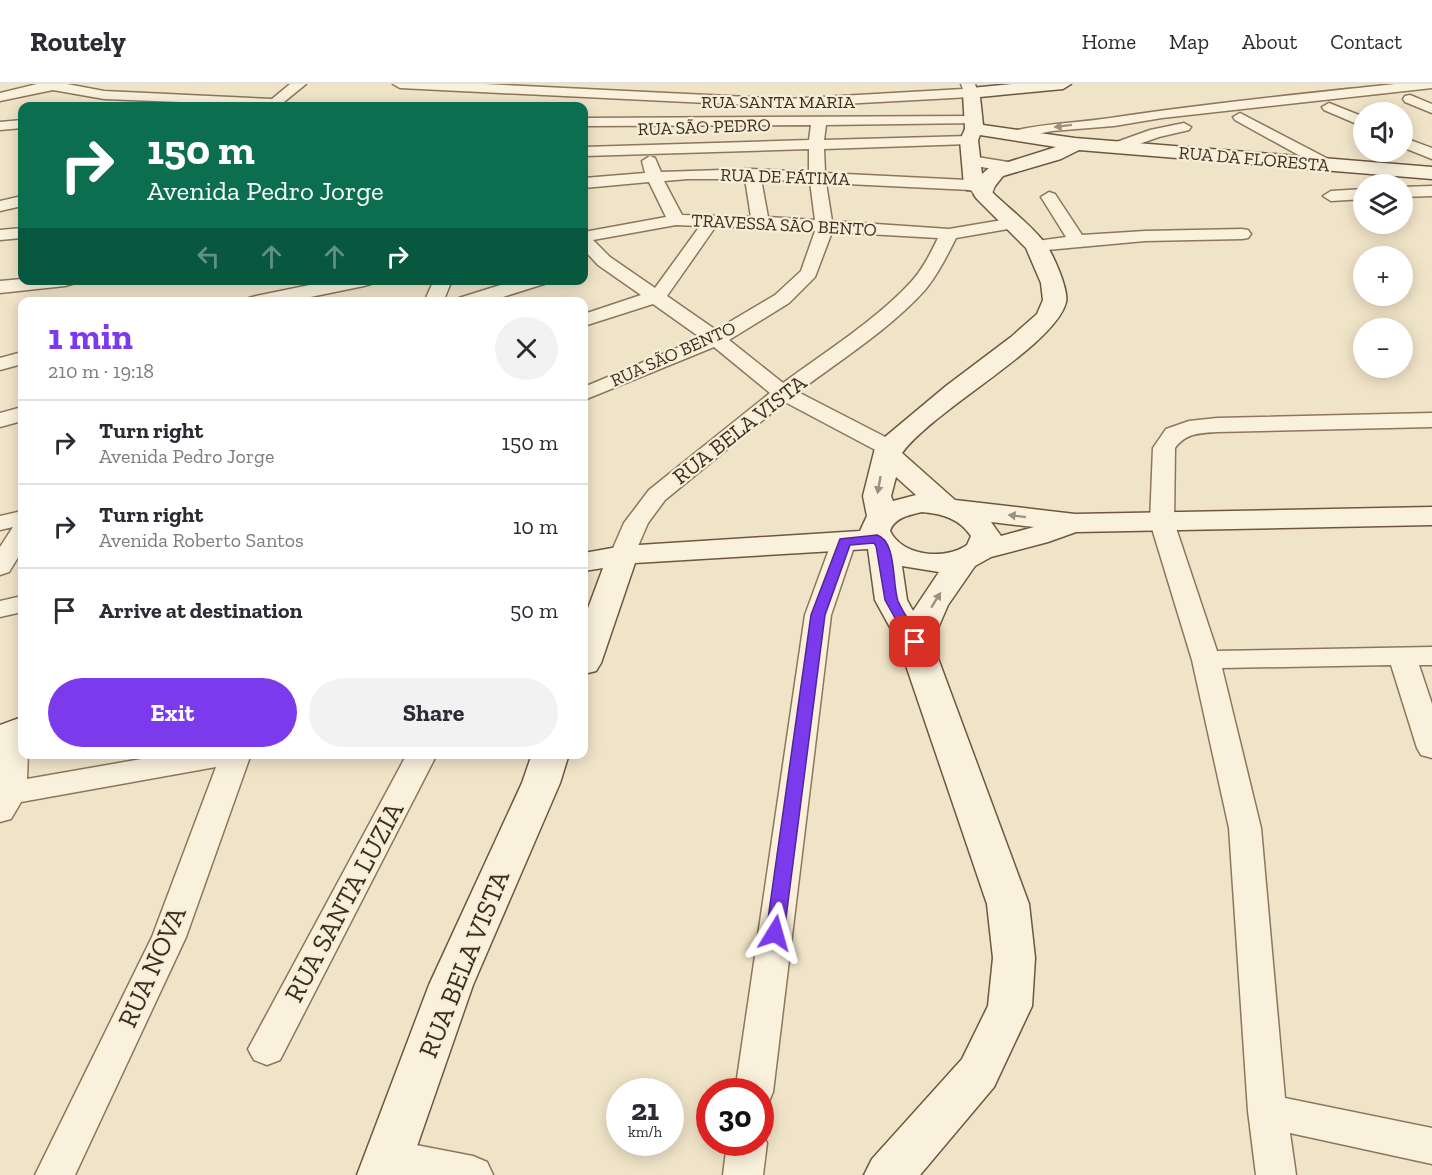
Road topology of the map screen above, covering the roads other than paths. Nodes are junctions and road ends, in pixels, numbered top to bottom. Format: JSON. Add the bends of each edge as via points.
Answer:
{"nodes":[{"id":1,"x":299,"y":84,"type":"edge"},
{"id":2,"x":400,"y":84,"type":"edge"},
{"id":3,"x":697,"y":84,"type":"edge"},
{"id":4,"x":1063,"y":84,"type":"edge"},
{"id":5,"x":1290,"y":84,"type":"edge"},
{"id":6,"x":1370,"y":84,"type":"edge"},
{"id":7,"x":1432,"y":84,"type":"edge"},
{"id":8,"x":51,"y":85,"type":"edge"},
{"id":9,"x":533,"y":87,"type":"edge"},
{"id":10,"x":969,"y":88,"type":"edge"},
{"id":11,"x":1383,"y":89,"type":"junction"},
{"id":12,"x":1432,"y":96,"type":"edge"},
{"id":13,"x":0,"y":97,"type":"edge"},
{"id":14,"x":685,"y":99,"type":"junction"},
{"id":15,"x":1410,"y":99,"type":"junction"},
{"id":16,"x":228,"y":102,"type":"edge"},
{"id":17,"x":278,"y":102,"type":"edge"},
{"id":18,"x":527,"y":102,"type":"edge"},
{"id":19,"x":1325,"y":102,"type":"junction"},
{"id":20,"x":1432,"y":109,"type":"edge"},
{"id":21,"x":1240,"y":117,"type":"junction"},
{"id":22,"x":1353,"y":117,"type":"edge"},
{"id":23,"x":673,"y":121,"type":"junction"},
{"id":24,"x":588,"y":122,"type":"edge"},
{"id":25,"x":819,"y":122,"type":"junction"},
{"id":26,"x":1114,"y":122,"type":"junction"},
{"id":27,"x":18,"y":124,"type":"edge"},
{"id":28,"x":0,"y":126,"type":"edge"},
{"id":29,"x":972,"y":130,"type":"junction"},
{"id":30,"x":1013,"y":135,"type":"junction"},
{"id":31,"x":816,"y":143,"type":"junction"},
{"id":32,"x":1075,"y":144,"type":"junction"},
{"id":33,"x":1413,"y":146,"type":"edge"},
{"id":34,"x":1116,"y":147,"type":"junction"},
{"id":35,"x":646,"y":148,"type":"junction"},
{"id":36,"x":588,"y":151,"type":"edge"},
{"id":37,"x":1432,"y":154,"type":"edge"},
{"id":38,"x":971,"y":161,"type":"junction"},
{"id":39,"x":1328,"y":165,"type":"junction"},
{"id":40,"x":1008,"y":167,"type":"junction"},
{"id":41,"x":1426,"y":173,"type":"edge"},
{"id":42,"x":753,"y":174,"type":"junction"},
{"id":43,"x":654,"y":176,"type":"junction"},
{"id":44,"x":817,"y":177,"type":"junction"},
{"id":45,"x":588,"y":183,"type":"edge"},
{"id":46,"x":982,"y":189,"type":"junction"},
{"id":47,"x":1432,"y":190,"type":"edge"},
{"id":48,"x":1413,"y":191,"type":"edge"},
{"id":49,"x":1353,"y":195,"type":"edge"},
{"id":50,"x":1332,"y":196,"type":"dead end"},
{"id":51,"x":1049,"y":197,"type":"dead end"},
{"id":52,"x":18,"y":202,"type":"edge"},
{"id":53,"x":0,"y":206,"type":"edge"},
{"id":54,"x":676,"y":220,"type":"junction"},
{"id":55,"x":712,"y":220,"type":"junction"},
{"id":56,"x":760,"y":222,"type":"junction"},
{"id":57,"x":1014,"y":223,"type":"junction"},
{"id":58,"x":825,"y":228,"type":"junction"},
{"id":59,"x":18,"y":233,"type":"edge"},
{"id":60,"x":949,"y":234,"type":"junction"},
{"id":61,"x":1242,"y":234,"type":"dead end"},
{"id":62,"x":0,"y":235,"type":"edge"},
{"id":63,"x":588,"y":238,"type":"edge"},
{"id":64,"x":1077,"y":242,"type":"junction"},
{"id":65,"x":588,"y":243,"type":"edge"},
{"id":66,"x":1036,"y":246,"type":"junction"},
{"id":67,"x":604,"y":261,"type":"junction"},
{"id":68,"x":588,"y":266,"type":"edge"},
{"id":69,"x":19,"y":285,"type":"edge"},
{"id":70,"x":334,"y":285,"type":"edge"},
{"id":71,"x":521,"y":285,"type":"edge"},
{"id":72,"x":0,"y":287,"type":"edge"},
{"id":73,"x":291,"y":292,"type":"edge"},
{"id":74,"x":274,"y":297,"type":"edge"},
{"id":75,"x":482,"y":297,"type":"edge"},
{"id":76,"x":654,"y":297,"type":"junction"},
{"id":77,"x":588,"y":319,"type":"edge"},
{"id":78,"x":716,"y":339,"type":"junction"},
{"id":79,"x":18,"y":359,"type":"edge"},
{"id":80,"x":0,"y":364,"type":"edge"},
{"id":81,"x":588,"y":392,"type":"edge"},
{"id":82,"x":783,"y":393,"type":"junction"},
{"id":83,"x":18,"y":415,"type":"edge"},
{"id":84,"x":0,"y":420,"type":"edge"},
{"id":85,"x":1432,"y":420,"type":"edge"},
{"id":86,"x":888,"y":452,"type":"junction"},
{"id":87,"x":952,"y":507,"type":"junction"},
{"id":88,"x":1432,"y":516,"type":"edge"},
{"id":89,"x":18,"y":519,"type":"edge"},
{"id":90,"x":1162,"y":522,"type":"junction"},
{"id":91,"x":0,"y":523,"type":"edge"},
{"id":92,"x":1075,"y":523,"type":"junction"},
{"id":93,"x":881,"y":534,"type":"junction"},
{"id":94,"x":18,"y":538,"type":"edge"},
{"id":95,"x":844,"y":541,"type":"junction"},
{"id":96,"x":623,"y":555,"type":"junction"},
{"id":97,"x":971,"y":555,"type":"junction"},
{"id":98,"x":588,"y":561,"type":"edge"},
{"id":99,"x":0,"y":567,"type":"edge"},
{"id":100,"x":18,"y":605,"type":"edge"},
{"id":101,"x":0,"y":609,"type":"edge"},
{"id":102,"x":915,"y":642,"type":"junction"},
{"id":103,"x":588,"y":652,"type":"edge"},
{"id":104,"x":1402,"y":656,"type":"junction"},
{"id":105,"x":1432,"y":656,"type":"edge"},
{"id":106,"x":1206,"y":660,"type":"junction"},
{"id":107,"x":12,"y":734,"type":"edge"},
{"id":108,"x":1432,"y":748,"type":"edge"},
{"id":109,"x":211,"y":759,"type":"edge"},
{"id":110,"x":233,"y":759,"type":"edge"},
{"id":111,"x":419,"y":759,"type":"edge"},
{"id":112,"x":549,"y":759,"type":"edge"},
{"id":113,"x":5,"y":802,"type":"edge"},
{"id":114,"x":267,"y":1049,"type":"dead end"},
{"id":115,"x":756,"y":1078,"type":"edge"},
{"id":116,"x":1267,"y":1111,"type":"junction"},
{"id":117,"x":1432,"y":1146,"type":"edge"},
{"id":118,"x":745,"y":1156,"type":"edge"},
{"id":119,"x":386,"y":1166,"type":"edge"},
{"id":120,"x":55,"y":1175,"type":"edge"},
{"id":121,"x":473,"y":1175,"type":"edge"},
{"id":122,"x":743,"y":1175,"type":"edge"},
{"id":123,"x":889,"y":1175,"type":"edge"},
{"id":124,"x":1276,"y":1175,"type":"edge"}],
"edges":[{"from":1,"to":17,"type":"street"},
{"from":2,"to":9,"type":"street"},
{"from":3,"to":14,"type":"street"},
{"from":4,"to":10,"type":"street"},
{"from":5,"to":19,"type":"street"},
{"from":6,"to":11,"type":"street"},
{"from":7,"to":11,"type":"street"},
{"from":8,"to":13,"type":"street"},
{"from":8,"to":16,"type":"street","via":[[104,94]]},
{"from":9,"to":14,"type":"street"},
{"from":9,"to":18,"type":"street"},
{"from":10,"to":14,"type":"street","via":[[821,103]]},
{"from":10,"to":29,"type":"street"},
{"from":11,"to":19,"type":"street"},
{"from":12,"to":15,"type":"street"},
{"from":14,"to":23,"type":"street"},
{"from":15,"to":19,"type":"street"},
{"from":15,"to":20,"type":"street"},
{"from":19,"to":21,"type":"street"},
{"from":19,"to":22,"type":"street"},
{"from":19,"to":26,"type":"street","via":[[1162,114]]},
{"from":21,"to":34,"type":"street","via":[[1155,133]]},
{"from":21,"to":39,"type":"street"},
{"from":23,"to":24,"type":"street","name":"RUA SANTA MARIA"},
{"from":23,"to":25,"type":"street","name":"RUA SANTA MARIA"},
{"from":25,"to":29,"type":"street","name":"RUA SANTA MARIA"},
{"from":25,"to":31,"type":"street","name":"RUA SÃO BENTO"},
{"from":26,"to":30,"type":"street","one_way":true,"via":[[1074,124]]},
{"from":26,"to":32,"type":"street","via":[[1088,132]]},
{"from":27,"to":28,"type":"street"},
{"from":29,"to":30,"type":"street","name":"RUA DA FLORESTA"},
{"from":29,"to":31,"type":"street","name":"RUA SÃO PEDRO"},
{"from":29,"to":38,"type":"street"},
{"from":30,"to":32,"type":"street","name":"RUA DA FLORESTA"},
{"from":31,"to":35,"type":"street","name":"RUA SÃO PEDRO"},
{"from":31,"to":44,"type":"street","name":"RUA SÃO BENTO"},
{"from":32,"to":34,"type":"street","name":"RUA DA FLORESTA"},
{"from":32,"to":40,"type":"street","via":[[1054,155]]},
{"from":33,"to":37,"type":"street"},
{"from":34,"to":39,"type":"street","name":"RUA DA FLORESTA"},
{"from":35,"to":36,"type":"street","name":"RUA SÃO PEDRO"},
{"from":35,"to":43,"type":"street"},
{"from":38,"to":40,"type":"street"},
{"from":38,"to":46,"type":"street"},
{"from":39,"to":41,"type":"street","name":"RUA DA FLORESTA"},
{"from":40,"to":46,"type":"street","via":[[989,178]]},
{"from":41,"to":47,"type":"street"},
{"from":42,"to":43,"type":"street","name":"RUA DE FÁTIMA"},
{"from":42,"to":44,"type":"street","name":"RUA DE FÁTIMA"},
{"from":42,"to":56,"type":"street"},
{"from":43,"to":45,"type":"street","name":"RUA DE FÁTIMA"},
{"from":43,"to":54,"type":"street"},
{"from":44,"to":46,"type":"street","name":"RUA DE FÁTIMA"},
{"from":44,"to":58,"type":"street","name":"RUA SÃO BENTO"},
{"from":46,"to":57,"type":"street"},
{"from":47,"to":48,"type":"street"},
{"from":49,"to":50,"type":"street"},
{"from":51,"to":64,"type":"street"},
{"from":52,"to":53,"type":"street"},
{"from":54,"to":55,"type":"street","name":"TRAVESSA SÃO BENTO"},
{"from":54,"to":63,"type":"street","name":"TRAVESSA SÃO BENTO"},
{"from":55,"to":56,"type":"street","name":"TRAVESSA SÃO BENTO"},
{"from":55,"to":76,"type":"street","via":[[672,280]]},
{"from":56,"to":58,"type":"street","name":"TRAVESSA SÃO BENTO"},
{"from":57,"to":60,"type":"street","name":"TRAVESSA SÃO BENTO"},
{"from":57,"to":66,"type":"street"},
{"from":58,"to":60,"type":"street","name":"TRAVESSA SÃO BENTO"},
{"from":58,"to":78,"type":"street","name":"RUA SÃO BENTO","via":[[809,273],[796,288]]},
{"from":59,"to":62,"type":"street"},
{"from":60,"to":82,"type":"street","name":"RUA BELA VISTA","via":[[918,286],[889,313]]},
{"from":61,"to":64,"type":"street"},
{"from":64,"to":66,"type":"street"},
{"from":65,"to":67,"type":"street"},
{"from":66,"to":86,"type":"street","via":[[1055,300],[1047,317],[955,391]]},
{"from":67,"to":68,"type":"street"},
{"from":67,"to":76,"type":"street"},
{"from":69,"to":72,"type":"street"},
{"from":70,"to":73,"type":"street"},
{"from":71,"to":75,"type":"street"},
{"from":73,"to":74,"type":"street"},
{"from":76,"to":77,"type":"street"},
{"from":76,"to":78,"type":"street"},
{"from":78,"to":81,"type":"street","name":"RUA SÃO BENTO"},
{"from":78,"to":82,"type":"street"},
{"from":79,"to":80,"type":"street"},
{"from":82,"to":86,"type":"street"},
{"from":82,"to":96,"type":"street","name":"RUA BELA VISTA","via":[[657,495],[639,515]]},
{"from":83,"to":84,"type":"street"},
{"from":85,"to":90,"type":"street","via":[[1218,424],[1181,431],[1164,448]]},
{"from":86,"to":87,"type":"street"},
{"from":86,"to":93,"type":"street","one_way":true,"via":[[877,496]]},
{"from":92,"to":87,"type":"street","one_way":true},
{"from":87,"to":93,"type":"street","via":[[921,503],[899,507]]},
{"from":87,"to":97,"type":"street","via":[[977,521],[986,536]]},
{"from":88,"to":90,"type":"street"},
{"from":89,"to":91,"type":"street"},
{"from":90,"to":92,"type":"street"},
{"from":90,"to":106,"type":"street"},
{"from":92,"to":97,"type":"street"},
{"from":93,"to":95,"type":"street"},
{"from":93,"to":97,"type":"street","via":[[898,556],[919,563],[942,564]]},
{"from":93,"to":102,"type":"street","via":[[891,600]]},
{"from":94,"to":99,"type":"street"},
{"from":95,"to":96,"type":"street"},
{"from":95,"to":115,"type":"street","via":[[818,615]]},
{"from":96,"to":98,"type":"street"},
{"from":96,"to":103,"type":"street","name":"RUA BELA VISTA"},
{"from":102,"to":97,"type":"street","one_way":true,"via":[[932,605]]},
{"from":100,"to":101,"type":"street"},
{"from":102,"to":123,"type":"street","via":[[1008,903],[1014,958],[1010,1006],[978,1073]]},
{"from":104,"to":105,"type":"street"},
{"from":104,"to":106,"type":"street"},
{"from":104,"to":108,"type":"street"},
{"from":106,"to":116,"type":"street","via":[[1245,828]]},
{"from":107,"to":113,"type":"street"},
{"from":109,"to":113,"type":"street"},
{"from":110,"to":120,"type":"street","name":"RUA NOVA","via":[[169,937]]},
{"from":111,"to":114,"type":"street","name":"RUA SANTA LUZIA"},
{"from":112,"to":119,"type":"street","name":"RUA BELA VISTA","via":[[451,985]]},
{"from":116,"to":117,"type":"street"},
{"from":116,"to":124,"type":"street"},
{"from":118,"to":122,"type":"street"},
{"from":119,"to":121,"type":"street"}]}
